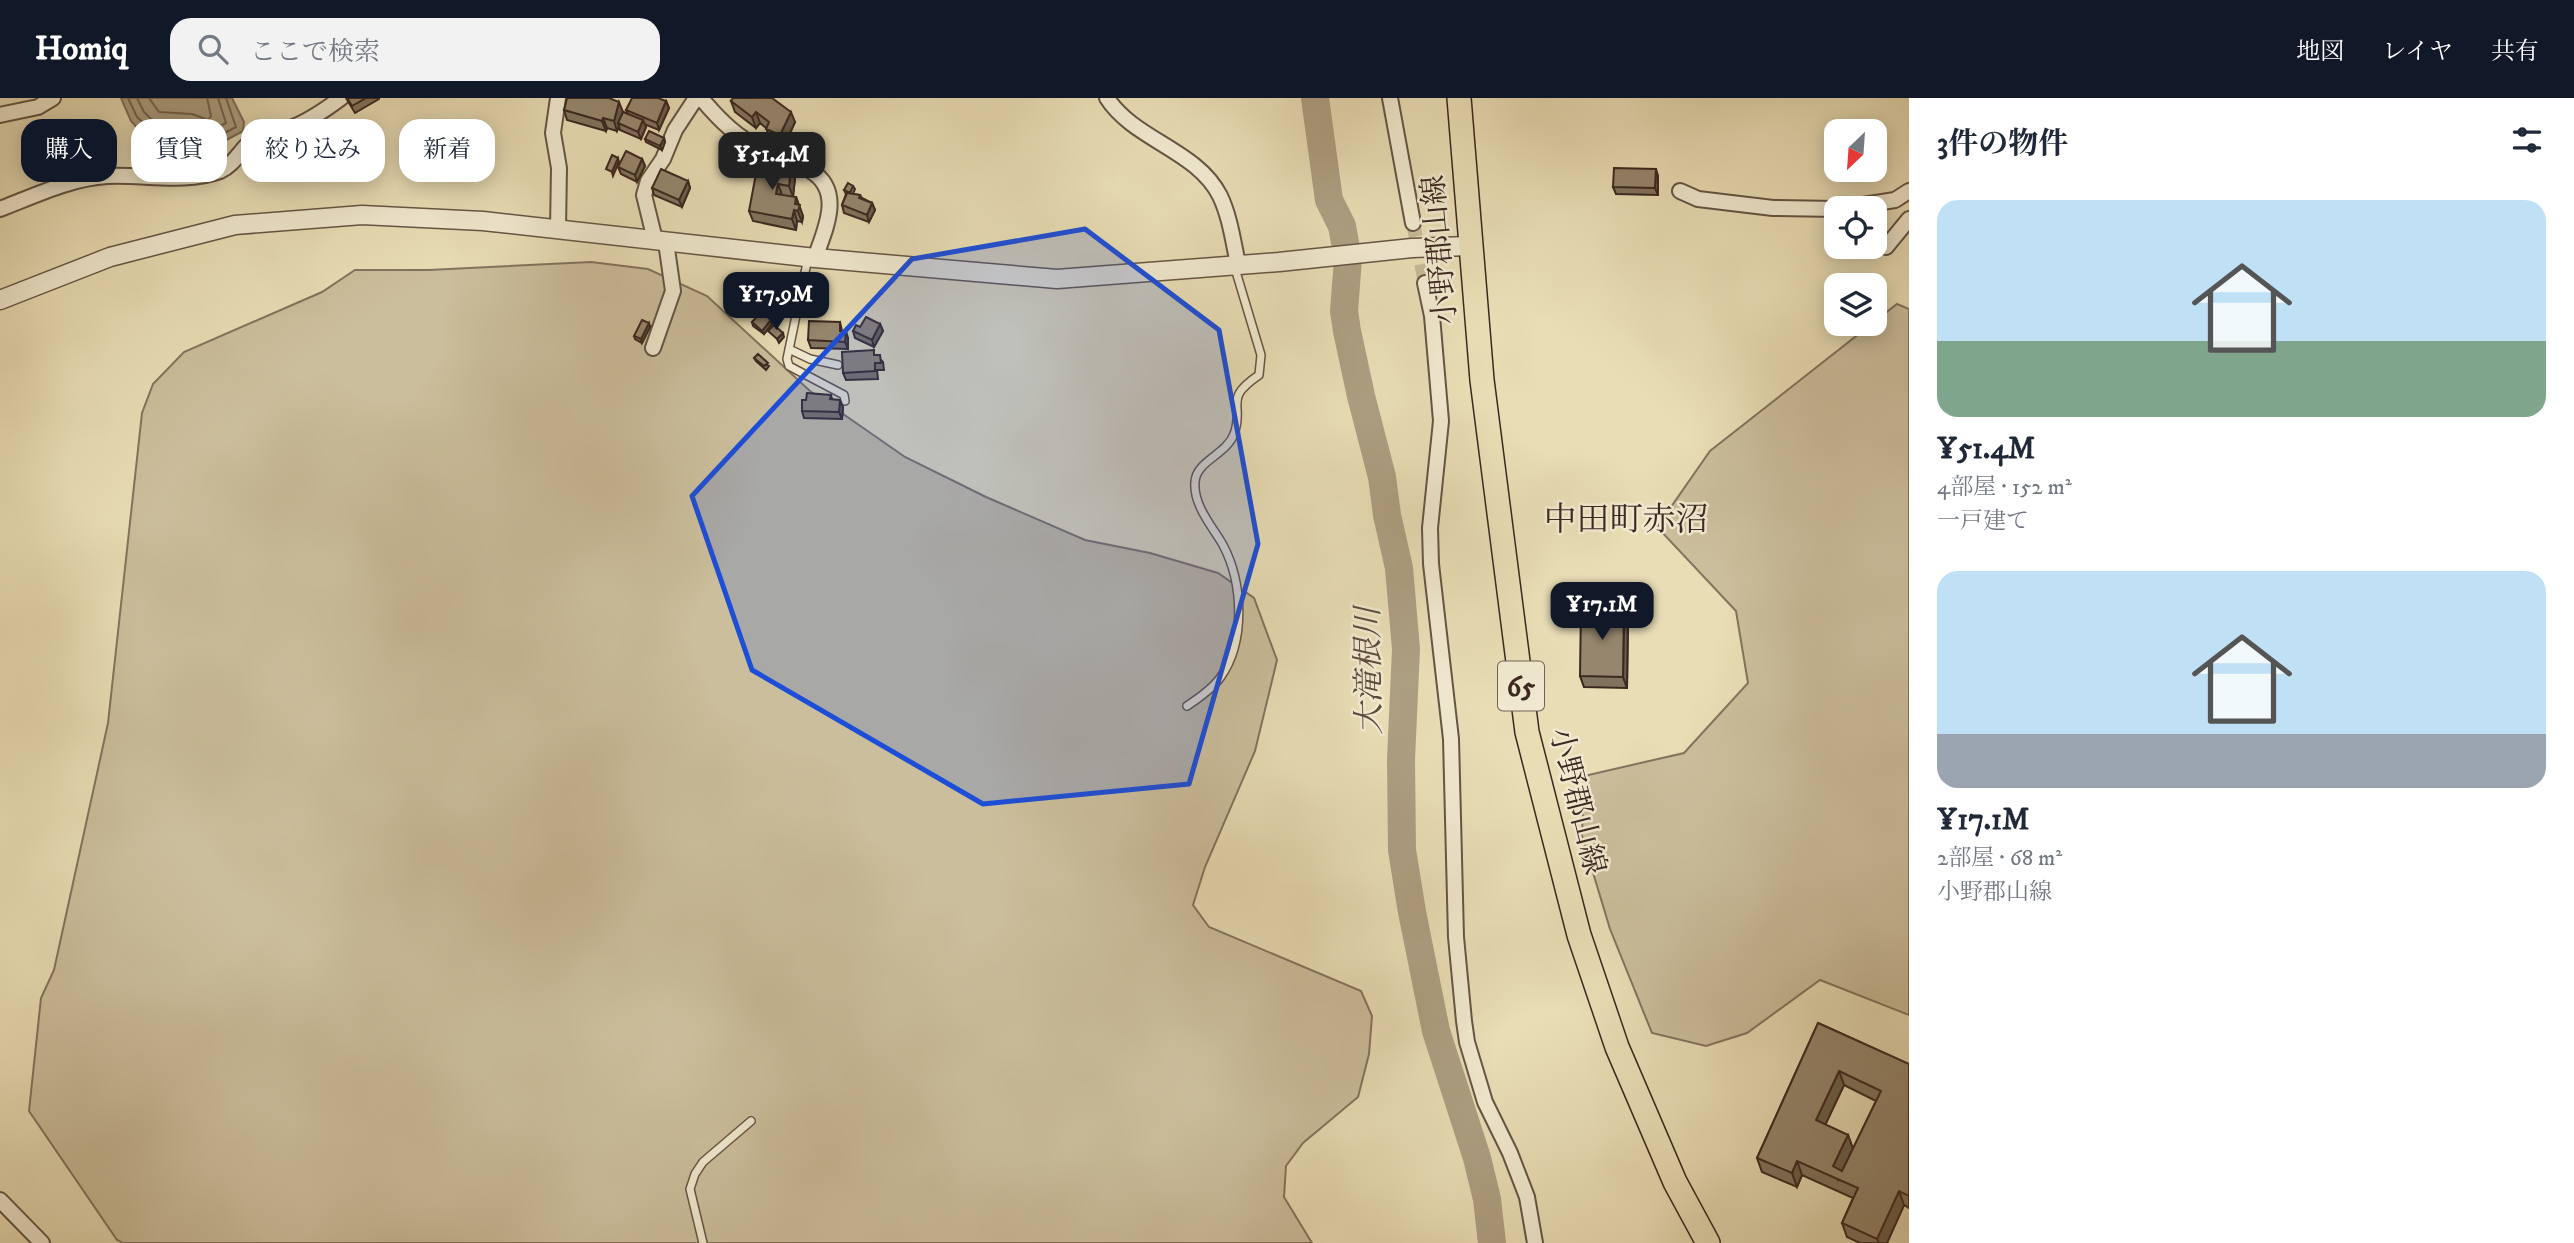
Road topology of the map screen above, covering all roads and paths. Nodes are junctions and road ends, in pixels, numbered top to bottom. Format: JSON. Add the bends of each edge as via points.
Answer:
{"nodes":[{"id":1,"x":52,"y":98,"type":"edge"},
{"id":2,"x":341,"y":98,"type":"edge"},
{"id":3,"x":558,"y":98,"type":"edge"},
{"id":4,"x":699,"y":98,"type":"edge"},
{"id":5,"x":1107,"y":98,"type":"edge"},
{"id":6,"x":1390,"y":98,"type":"edge"},
{"id":7,"x":1459,"y":98,"type":"edge"},
{"id":8,"x":0,"y":115,"type":"edge"},
{"id":9,"x":1680,"y":191,"type":"dead end"},
{"id":10,"x":1909,"y":191,"type":"edge"},
{"id":11,"x":1887,"y":201,"type":"edge"},
{"id":12,"x":0,"y":209,"type":"edge"},
{"id":13,"x":1824,"y":209,"type":"edge"},
{"id":14,"x":1909,"y":219,"type":"edge"},
{"id":15,"x":1413,"y":223,"type":"tunnel mouth"},
{"id":16,"x":558,"y":229,"type":"junction"},
{"id":17,"x":660,"y":241,"type":"junction"},
{"id":18,"x":1469,"y":246,"type":"junction"},
{"id":19,"x":1887,"y":246,"type":"edge"},
{"id":20,"x":812,"y":258,"type":"junction"},
{"id":21,"x":1236,"y":264,"type":"junction"},
{"id":22,"x":1425,"y":283,"type":"tunnel mouth"},
{"id":23,"x":0,"y":300,"type":"edge"},
{"id":24,"x":653,"y":348,"type":"dead end"},
{"id":25,"x":789,"y":349,"type":"junction"},
{"id":26,"x":838,"y":365,"type":"dead end"},
{"id":27,"x":845,"y":401,"type":"dead end"},
{"id":28,"x":1187,"y":706,"type":"dead end"},
{"id":29,"x":751,"y":1121,"type":"dead end"},
{"id":30,"x":0,"y":1200,"type":"edge"},
{"id":31,"x":42,"y":1243,"type":"edge"},
{"id":32,"x":703,"y":1243,"type":"edge"},
{"id":33,"x":1535,"y":1243,"type":"edge"},
{"id":34,"x":1708,"y":1243,"type":"edge"}],
"edges":[{"from":1,"to":8,"type":"street","via":[[38,107]]},
{"from":2,"to":12,"type":"street","via":[[287,129],[253,139],[220,171],[197,176],[106,176],[69,183]]},
{"from":3,"to":16,"type":"street","via":[[552,133],[559,168]]},
{"from":4,"to":17,"type":"street","via":[[675,130],[644,195]]},
{"from":4,"to":20,"type":"street","via":[[727,129],[820,178],[831,201]]},
{"from":5,"to":21,"type":"street","via":[[1123,117],[1186,161],[1220,195]]},
{"from":6,"to":15,"type":"street"},
{"from":7,"to":18,"type":"main road","name":"小野郡山線","number":"65"},
{"from":9,"to":13,"type":"street","via":[[1698,199]]},
{"from":10,"to":11,"type":"street"},
{"from":14,"to":19,"type":"street"},
{"from":16,"to":17,"type":"street"},
{"from":16,"to":23,"type":"street","via":[[362,215],[236,225],[110,257]]},
{"from":17,"to":20,"type":"street"},
{"from":17,"to":24,"type":"street","via":[[673,291]]},
{"from":18,"to":21,"type":"street"},
{"from":18,"to":34,"type":"main road","name":"小野郡山線","number":"65","via":[[1526,718],[1550,829],[1617,1047],[1675,1182]]},
{"from":20,"to":21,"type":"street","via":[[1057,279]]},
{"from":20,"to":25,"type":"lane"},
{"from":21,"to":28,"type":"lane","via":[[1261,355],[1259,375],[1236,398],[1235,432],[1230,442],[1196,475],[1194,487],[1230,563],[1239,609],[1237,635],[1232,658],[1219,679]]},
{"from":22,"to":33,"type":"street","via":[[1441,421],[1430,528],[1431,564],[1451,739],[1455,937],[1464,1021],[1482,1093],[1527,1197]]},
{"from":25,"to":26,"type":"lane"},
{"from":25,"to":27,"type":"lane","via":[[789,366],[844,395]]},
{"from":29,"to":32,"type":"lane","via":[[695,1174],[691,1189]]},
{"from":30,"to":31,"type":"street"}]}
